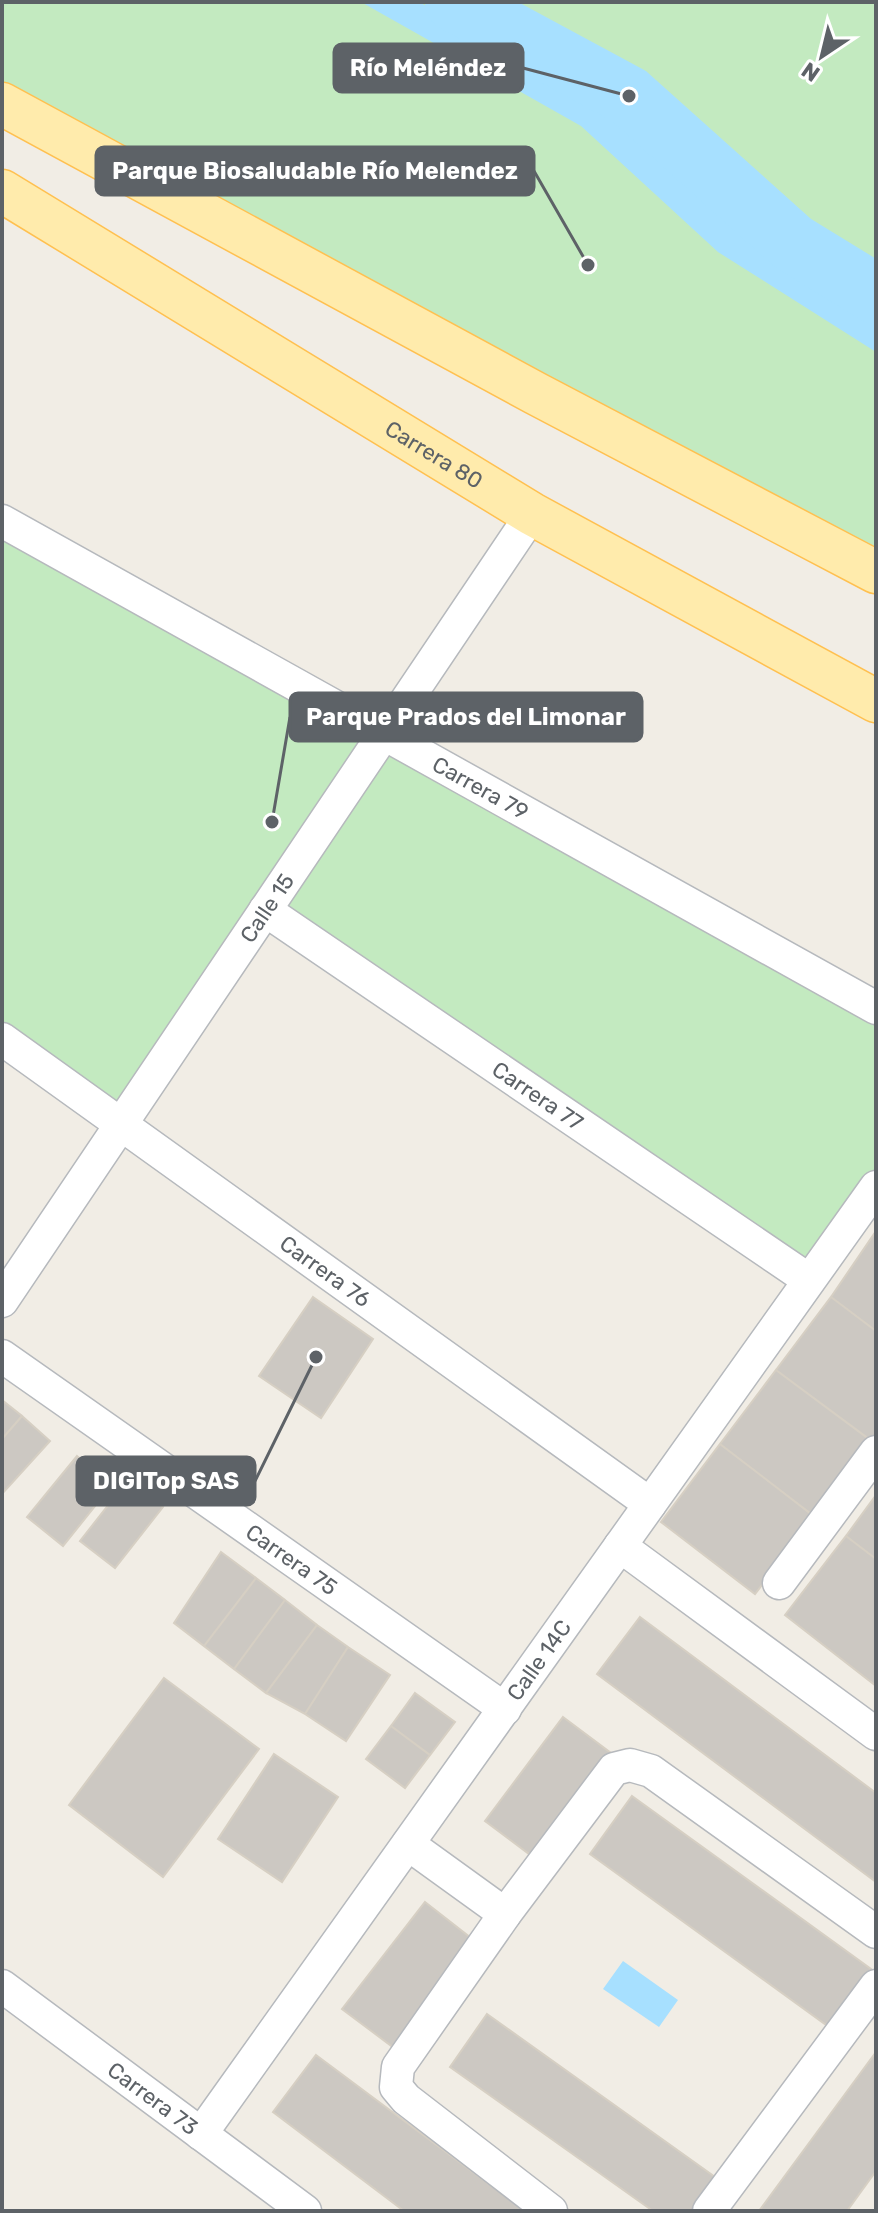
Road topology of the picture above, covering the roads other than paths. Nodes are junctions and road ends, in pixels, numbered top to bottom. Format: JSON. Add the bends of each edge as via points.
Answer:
{"nodes":[{"id":1,"x":2,"y":79,"type":"edge"},
{"id":2,"x":2,"y":104,"type":"edge"},
{"id":3,"x":63,"y":136,"type":"junction"},
{"id":4,"x":2,"y":191,"type":"edge"},
{"id":5,"x":532,"y":514,"type":"junction"},
{"id":6,"x":2,"y":521,"type":"edge"},
{"id":7,"x":876,"y":572,"type":"edge"},
{"id":8,"x":876,"y":701,"type":"edge"},
{"id":9,"x":384,"y":734,"type":"junction"},
{"id":10,"x":265,"y":910,"type":"junction"},
{"id":11,"x":876,"y":1008,"type":"edge"},
{"id":12,"x":2,"y":1039,"type":"edge"},
{"id":13,"x":121,"y":1124,"type":"junction"},
{"id":14,"x":876,"y":1187,"type":"edge"},
{"id":15,"x":809,"y":1280,"type":"junction"},
{"id":16,"x":2,"y":1301,"type":"edge"},
{"id":17,"x":2,"y":1356,"type":"edge"},
{"id":18,"x":876,"y":1452,"type":"edge"},
{"id":19,"x":650,"y":1504,"type":"junction"},
{"id":20,"x":620,"y":1546,"type":"junction"},
{"id":21,"x":779,"y":1583,"type":"dead end"},
{"id":22,"x":505,"y":1709,"type":"junction"},
{"id":23,"x":876,"y":1734,"type":"edge"},
{"id":24,"x":408,"y":1844,"type":"junction"},
{"id":25,"x":505,"y":1914,"type":"junction"},
{"id":26,"x":876,"y":1932,"type":"edge"},
{"id":27,"x":2,"y":1986,"type":"edge"},
{"id":28,"x":876,"y":1986,"type":"edge"},
{"id":29,"x":201,"y":2134,"type":"junction"},
{"id":30,"x":305,"y":2211,"type":"edge"},
{"id":31,"x":551,"y":2211,"type":"edge"},
{"id":32,"x":709,"y":2211,"type":"edge"}],
"edges":[{"from":1,"to":3,"type":"main road","via":[[37,118]]},
{"from":2,"to":3,"type":"main road"},
{"from":3,"to":7,"type":"main road"},
{"from":4,"to":5,"type":"main road","name":"Carrera 80"},
{"from":5,"to":8,"type":"main road","name":"Carrera 80"},
{"from":5,"to":9,"type":"street","name":"Calle 15"},
{"from":6,"to":9,"type":"street","name":"Carrera 79"},
{"from":9,"to":10,"type":"street","name":"Calle 15"},
{"from":9,"to":11,"type":"street","name":"Carrera 79"},
{"from":10,"to":13,"type":"street","name":"Calle 15"},
{"from":10,"to":15,"type":"street","name":"Carrera 77"},
{"from":12,"to":13,"type":"street","name":"Carrera 76"},
{"from":13,"to":16,"type":"street","name":"Calle 15"},
{"from":13,"to":19,"type":"street","name":"Carrera 76"},
{"from":14,"to":15,"type":"street","name":"Calle 14C"},
{"from":15,"to":19,"type":"street","name":"Calle 14C"},
{"from":17,"to":22,"type":"street","name":"Carrera 75"},
{"from":18,"to":21,"type":"street"},
{"from":19,"to":20,"type":"street","name":"Calle 14C"},
{"from":20,"to":22,"type":"street","name":"Calle 14C"},
{"from":20,"to":23,"type":"street"},
{"from":22,"to":24,"type":"street","name":"Calle 14C"},
{"from":24,"to":25,"type":"street"},
{"from":24,"to":29,"type":"street","name":"Calle 14C"},
{"from":25,"to":26,"type":"street","via":[[614,1769],[630,1765],[651,1771]]},
{"from":25,"to":31,"type":"street","via":[[398,2067],[396,2087]]},
{"from":27,"to":29,"type":"street","name":"Carrera 73"},
{"from":28,"to":32,"type":"street"},
{"from":29,"to":30,"type":"street","name":"Carrera 73"}]}
